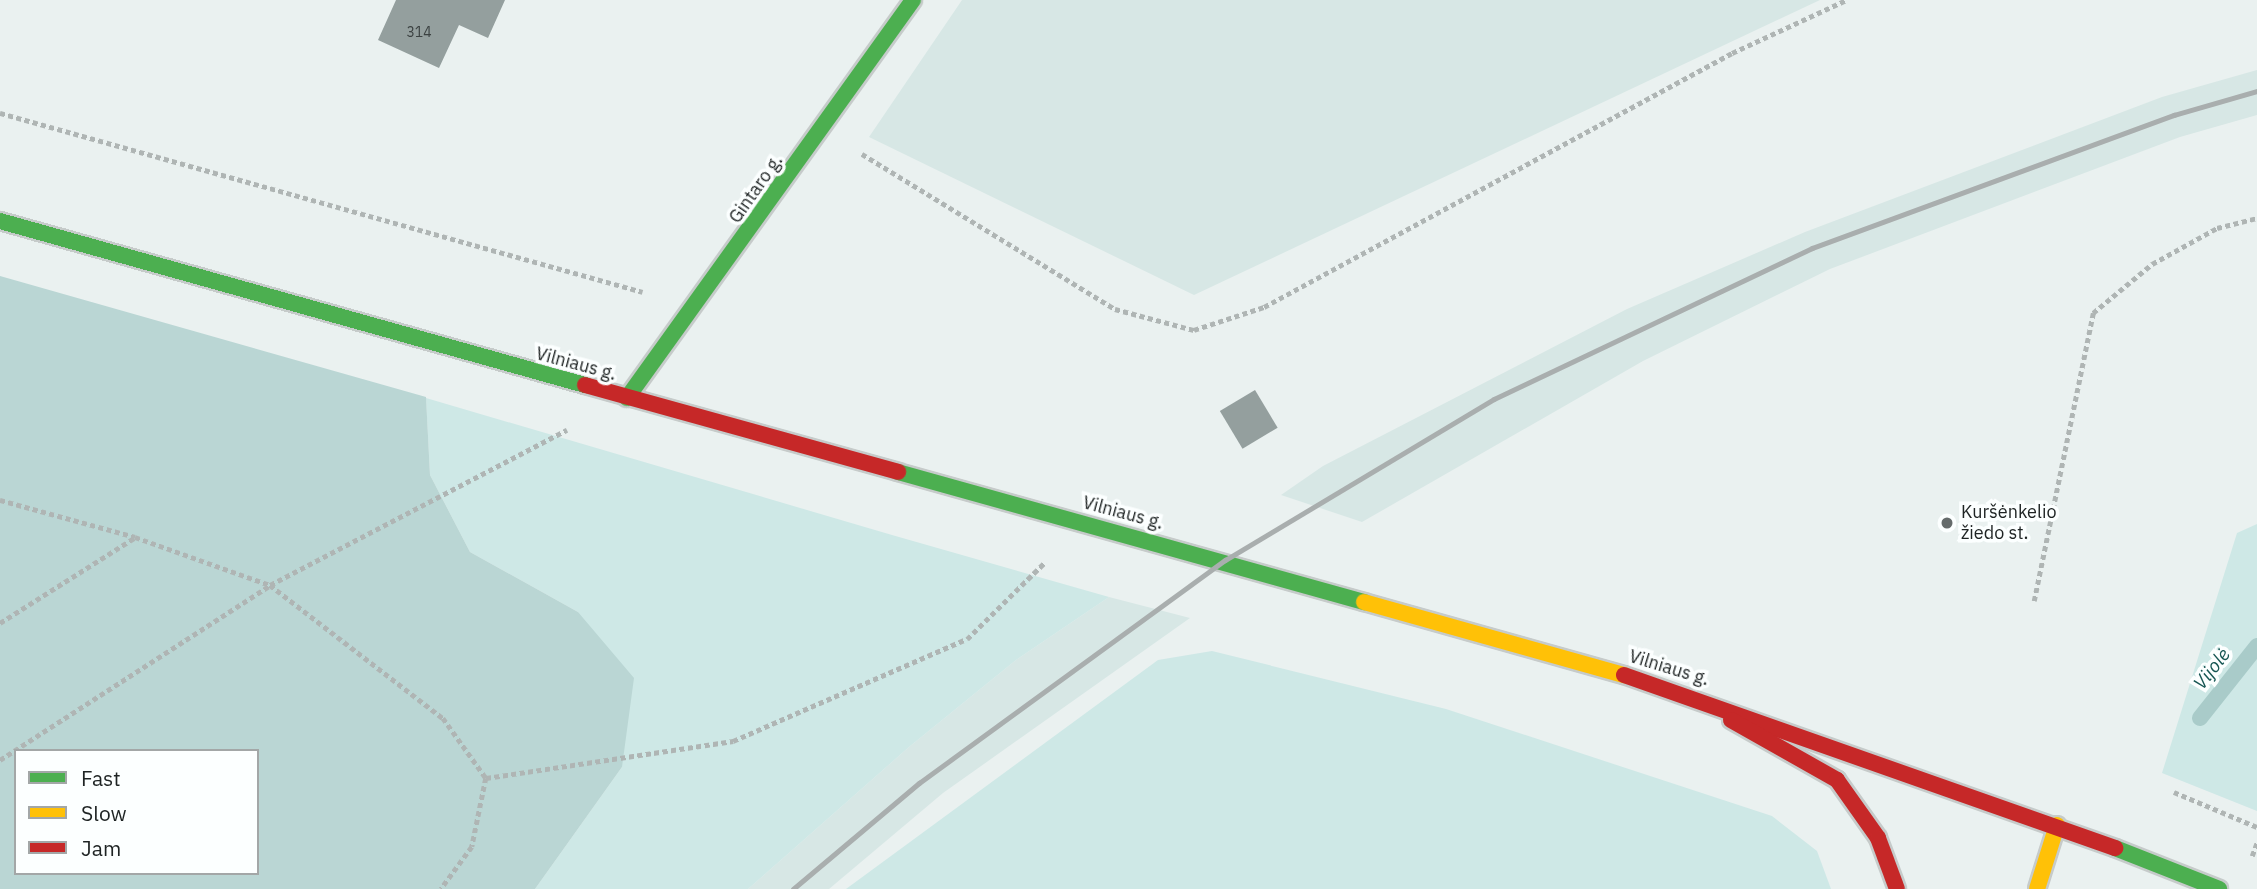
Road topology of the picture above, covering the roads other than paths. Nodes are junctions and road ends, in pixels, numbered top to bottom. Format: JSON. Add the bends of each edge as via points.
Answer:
{"nodes":[{"id":1,"x":914,"y":0,"type":"edge"},
{"id":2,"x":1,"y":221,"type":"edge"},
{"id":3,"x":627,"y":398,"type":"junction"},
{"id":4,"x":1678,"y":690,"type":"junction"},
{"id":5,"x":2057,"y":825,"type":"junction"},
{"id":6,"x":1897,"y":889,"type":"edge"},
{"id":7,"x":2037,"y":889,"type":"edge"},
{"id":8,"x":2219,"y":889,"type":"edge"}],
"edges":[{"from":1,"to":3,"type":"main road","name":"Gintaro g.","via":[[697,307]]},
{"from":2,"to":3,"type":"main road","name":"Vilniaus g."},
{"from":3,"to":4,"type":"main road","name":"Vilniaus g."},
{"from":4,"to":5,"type":"main road","name":"Vilniaus g."},
{"from":4,"to":6,"type":"main road","via":[[1838,780],[1878,838]]},
{"from":5,"to":7,"type":"main road"},
{"from":5,"to":8,"type":"main road","name":"Vilniaus g."}]}
